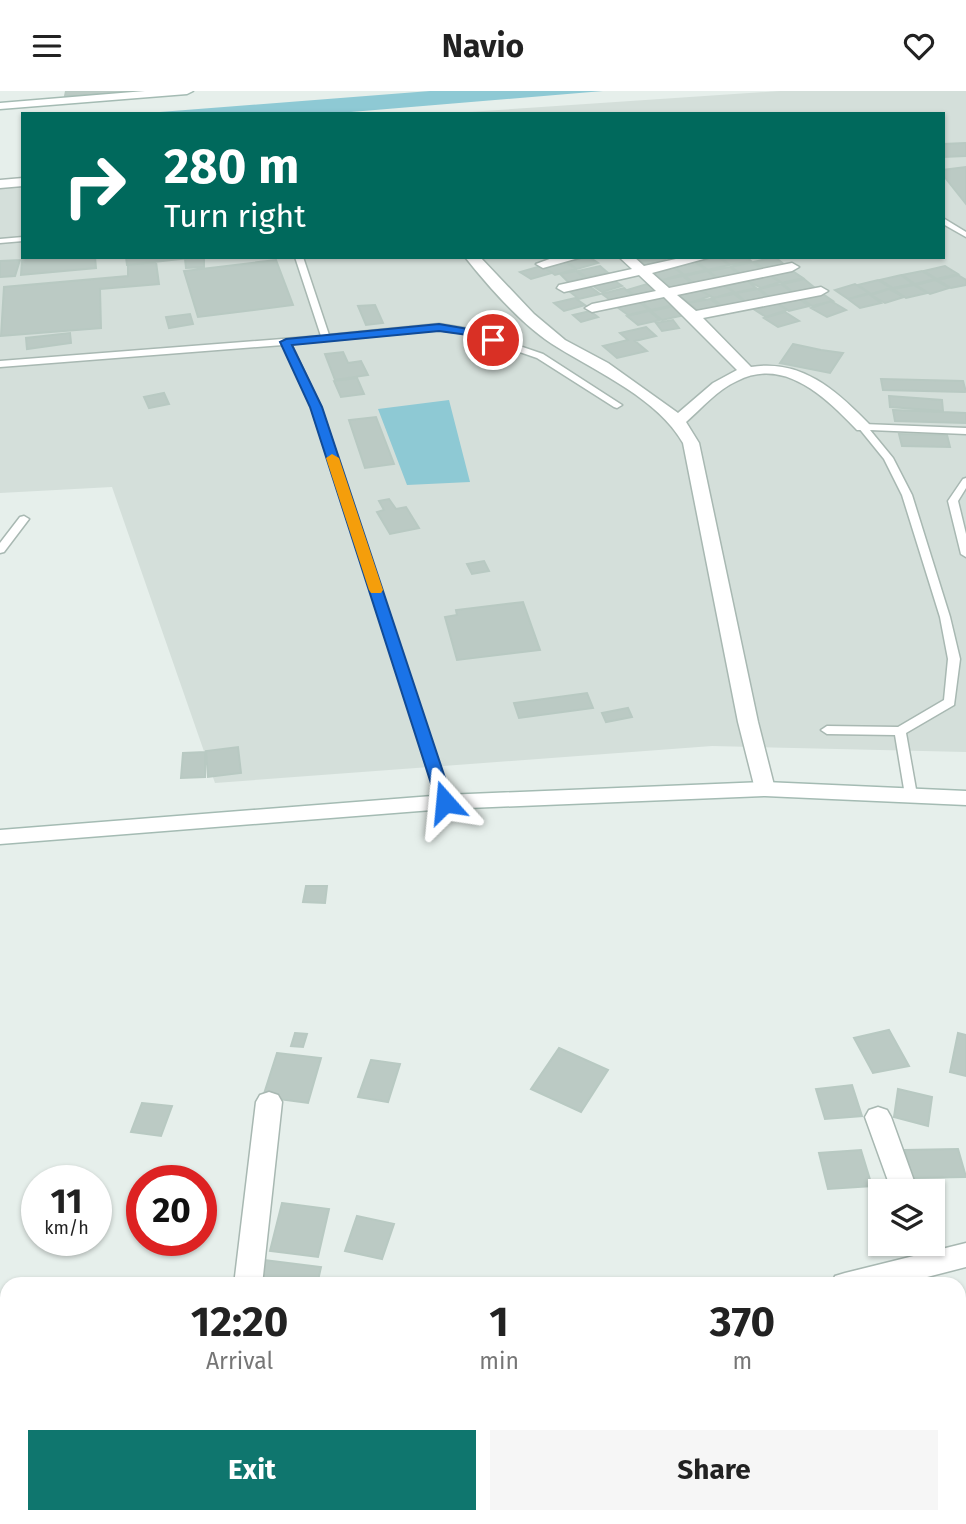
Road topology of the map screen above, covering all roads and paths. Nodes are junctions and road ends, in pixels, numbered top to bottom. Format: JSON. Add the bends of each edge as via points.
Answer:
{"nodes":[{"id":1,"x":187,"y":91,"type":"edge"},
{"id":2,"x":0,"y":106,"type":"edge"},
{"id":3,"x":21,"y":182,"type":"edge"},
{"id":4,"x":0,"y":184,"type":"edge"},
{"id":5,"x":945,"y":221,"type":"edge"},
{"id":6,"x":966,"y":236,"type":"edge"},
{"id":7,"x":21,"y":239,"type":"edge"},
{"id":8,"x":0,"y":241,"type":"edge"},
{"id":9,"x":300,"y":259,"type":"edge"},
{"id":10,"x":474,"y":259,"type":"edge"},
{"id":11,"x":566,"y":259,"type":"edge"},
{"id":12,"x":628,"y":259,"type":"edge"},
{"id":13,"x":694,"y":259,"type":"edge"},
{"id":14,"x":782,"y":259,"type":"edge"},
{"id":15,"x":542,"y":264,"type":"dead end"},
{"id":16,"x":792,"y":267,"type":"junction"},
{"id":17,"x":640,"y":270,"type":"junction"},
{"id":18,"x":564,"y":288,"type":"dead end"},
{"id":19,"x":664,"y":292,"type":"junction"},
{"id":20,"x":592,"y":308,"type":"dead end"},
{"id":21,"x":693,"y":316,"type":"junction"},
{"id":22,"x":326,"y":339,"type":"junction"},
{"id":23,"x":286,"y":342,"type":"junction"},
{"id":24,"x":0,"y":363,"type":"edge"},
{"id":25,"x":747,"y":372,"type":"junction"},
{"id":26,"x":617,"y":405,"type":"dead end"},
{"id":27,"x":678,"y":421,"type":"junction"},
{"id":28,"x":863,"y":427,"type":"junction"},
{"id":29,"x":964,"y":431,"type":"edge"},
{"id":30,"x":966,"y":442,"type":"edge"},
{"id":31,"x":966,"y":481,"type":"edge"},
{"id":32,"x":953,"y":501,"type":"junction"},
{"id":33,"x":966,"y":502,"type":"edge"},
{"id":34,"x":24,"y":519,"type":"dead end"},
{"id":35,"x":964,"y":540,"type":"edge"},
{"id":36,"x":0,"y":550,"type":"edge"},
{"id":37,"x":966,"y":554,"type":"edge"},
{"id":38,"x":827,"y":730,"type":"dead end"},
{"id":39,"x":900,"y":731,"type":"junction"},
{"id":40,"x":765,"y":789,"type":"junction"},
{"id":41,"x":911,"y":795,"type":"junction"},
{"id":42,"x":966,"y":798,"type":"edge"},
{"id":43,"x":445,"y":802,"type":"junction"},
{"id":44,"x":0,"y":837,"type":"edge"},
{"id":45,"x":269,"y":1102,"type":"dead end"},
{"id":46,"x":878,"y":1117,"type":"dead end"},
{"id":47,"x":900,"y":1179,"type":"edge"},
{"id":48,"x":945,"y":1254,"type":"edge"},
{"id":49,"x":966,"y":1255,"type":"edge"},
{"id":50,"x":922,"y":1256,"type":"edge"},
{"id":51,"x":249,"y":1277,"type":"edge"},
{"id":52,"x":866,"y":1277,"type":"edge"}],
"edges":[{"from":1,"to":2,"type":"street"},
{"from":3,"to":4,"type":"street"},
{"from":5,"to":6,"type":"lane"},
{"from":7,"to":8,"type":"lane"},
{"from":9,"to":22,"type":"lane"},
{"from":10,"to":27,"type":"street","via":[[529,317],[560,342],[603,366]]},
{"from":11,"to":15,"type":"street"},
{"from":12,"to":17,"type":"street"},
{"from":13,"to":17,"type":"street"},
{"from":14,"to":16,"type":"street"},
{"from":16,"to":19,"type":"street"},
{"from":16,"to":21,"type":"street","via":[[825,294]]},
{"from":17,"to":18,"type":"street"},
{"from":17,"to":19,"type":"street"},
{"from":19,"to":20,"type":"street"},
{"from":19,"to":21,"type":"street"},
{"from":21,"to":25,"type":"street"},
{"from":22,"to":23,"type":"lane"},
{"from":22,"to":26,"type":"lane","via":[[439,327],[470,332],[540,356]]},
{"from":23,"to":24,"type":"lane"},
{"from":23,"to":43,"type":"lane","via":[[316,407]]},
{"from":25,"to":27,"type":"street","via":[[731,378]]},
{"from":25,"to":28,"type":"street","via":[[781,371],[806,379],[826,390]]},
{"from":27,"to":40,"type":"street","via":[[691,443]]},
{"from":28,"to":29,"type":"lane"},
{"from":28,"to":39,"type":"lane","via":[[888,458],[907,495],[954,659],[950,702]]},
{"from":29,"to":30,"type":"lane"},
{"from":31,"to":32,"type":"lane"},
{"from":32,"to":33,"type":"lane"},
{"from":32,"to":35,"type":"lane"},
{"from":34,"to":36,"type":"lane"},
{"from":35,"to":37,"type":"lane"},
{"from":38,"to":39,"type":"lane"},
{"from":39,"to":41,"type":"lane"},
{"from":40,"to":41,"type":"street"},
{"from":40,"to":43,"type":"street"},
{"from":41,"to":42,"type":"street"},
{"from":43,"to":44,"type":"street"},
{"from":45,"to":51,"type":"street"},
{"from":46,"to":47,"type":"street"},
{"from":48,"to":49,"type":"street"},
{"from":50,"to":52,"type":"street"}]}
